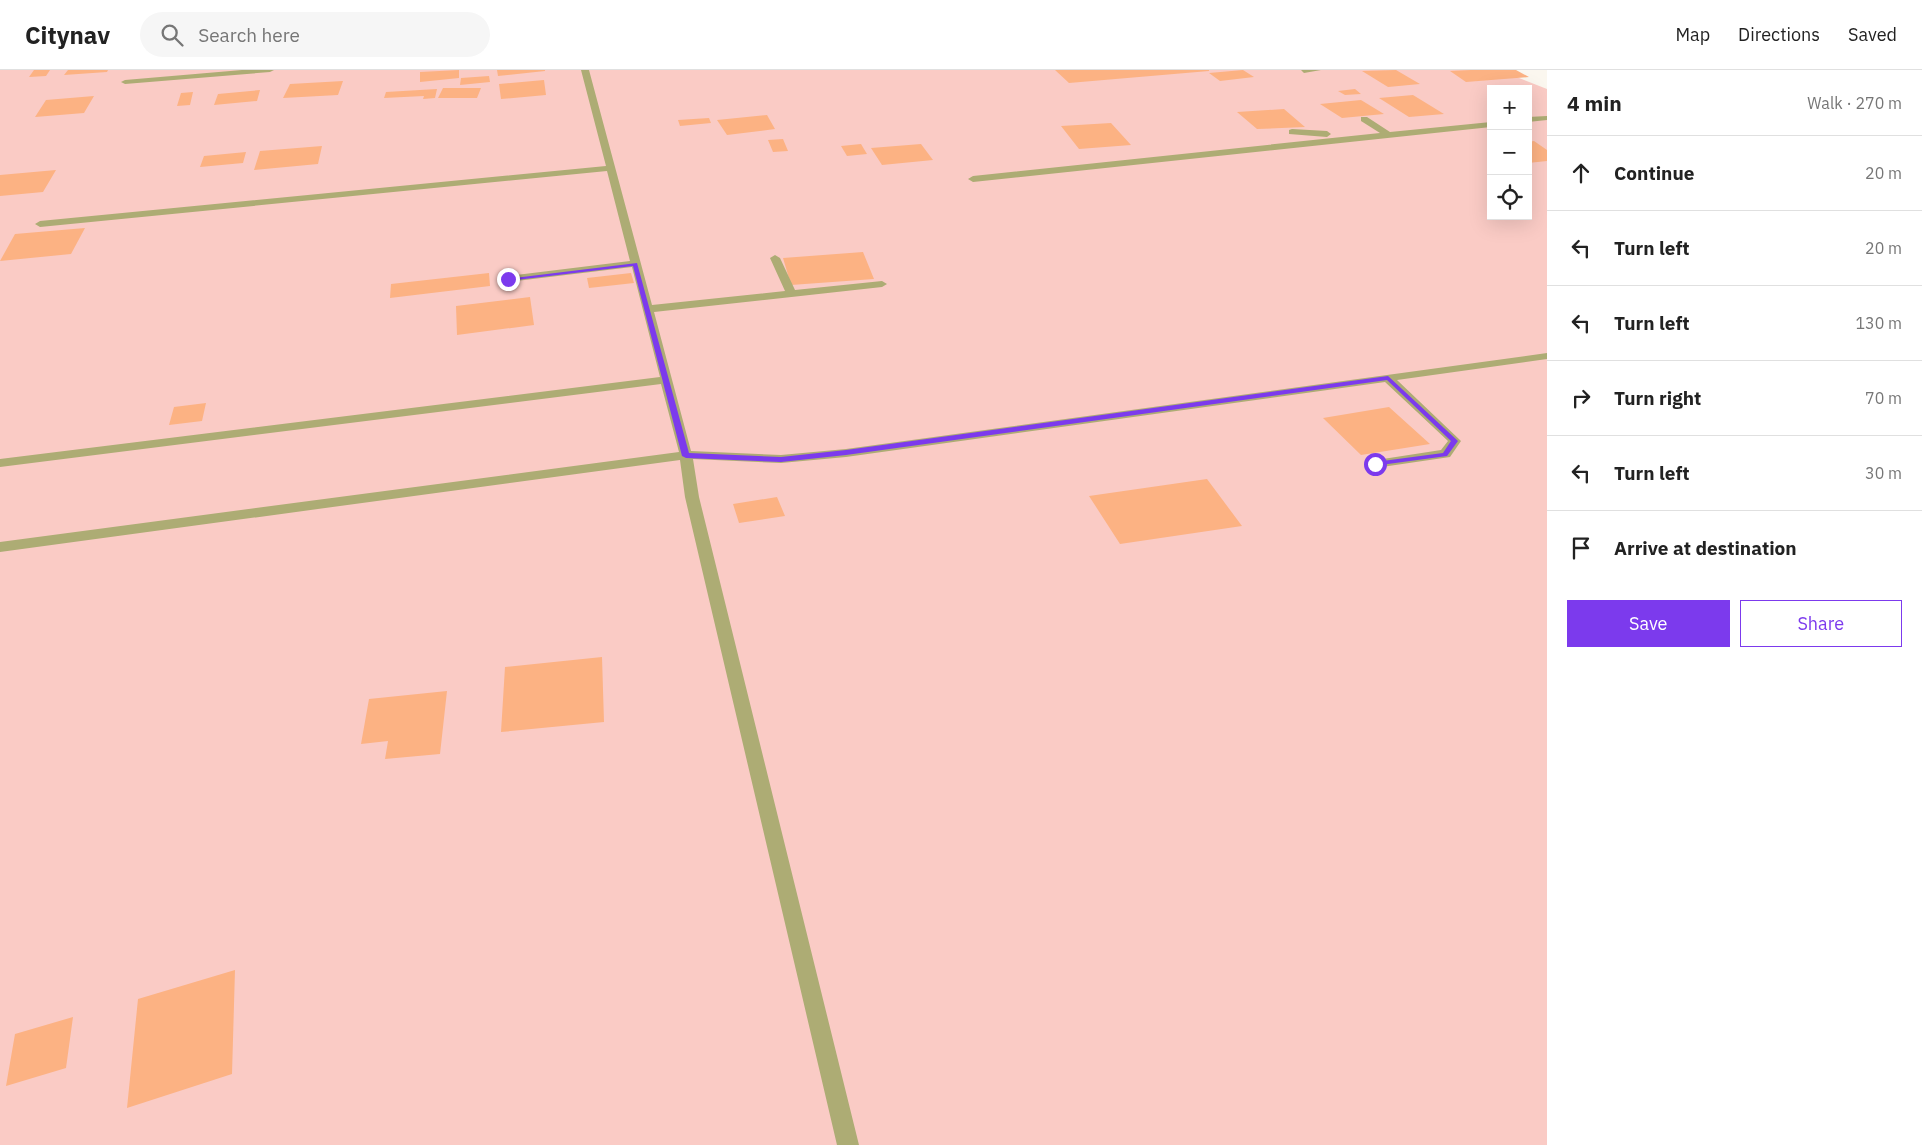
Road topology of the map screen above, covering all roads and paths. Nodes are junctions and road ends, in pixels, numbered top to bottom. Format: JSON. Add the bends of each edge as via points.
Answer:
{"nodes":[{"id":1,"x":270,"y":70,"type":"edge"},
{"id":2,"x":585,"y":70,"type":"edge"},
{"id":3,"x":1317,"y":70,"type":"edge"},
{"id":4,"x":1304,"y":71,"type":"dead end"},
{"id":5,"x":125,"y":82,"type":"dead end"},
{"id":6,"x":1547,"y":118,"type":"edge"},
{"id":7,"x":1364,"y":120,"type":"dead end"},
{"id":8,"x":1532,"y":120,"type":"edge"},
{"id":9,"x":1487,"y":124,"type":"edge"},
{"id":10,"x":1292,"y":132,"type":"dead end"},
{"id":11,"x":1389,"y":135,"type":"junction"},
{"id":12,"x":1373,"y":136,"type":"junction"},
{"id":13,"x":610,"y":168,"type":"junction"},
{"id":14,"x":973,"y":179,"type":"dead end"},
{"id":15,"x":40,"y":224,"type":"dead end"},
{"id":16,"x":775,"y":258,"type":"dead end"},
{"id":17,"x":636,"y":264,"type":"junction"},
{"id":18,"x":508,"y":279,"type":"dead end"},
{"id":19,"x":882,"y":284,"type":"dead end"},
{"id":20,"x":791,"y":293,"type":"junction"},
{"id":21,"x":647,"y":309,"type":"junction"},
{"id":22,"x":1547,"y":356,"type":"edge"},
{"id":23,"x":1388,"y":378,"type":"junction"},
{"id":24,"x":666,"y":380,"type":"junction"},
{"id":25,"x":686,"y":456,"type":"junction"},
{"id":26,"x":0,"y":463,"type":"edge"},
{"id":27,"x":1375,"y":464,"type":"dead end"},
{"id":28,"x":0,"y":547,"type":"edge"},
{"id":29,"x":848,"y":1145,"type":"edge"}],
"edges":[{"from":1,"to":5,"type":"street"},
{"from":2,"to":13,"type":"street"},
{"from":3,"to":4,"type":"street"},
{"from":6,"to":8,"type":"street"},
{"from":7,"to":11,"type":"street"},
{"from":9,"to":11,"type":"street"},
{"from":10,"to":12,"type":"street"},
{"from":11,"to":12,"type":"street"},
{"from":12,"to":14,"type":"street"},
{"from":13,"to":15,"type":"street"},
{"from":13,"to":17,"type":"street"},
{"from":16,"to":20,"type":"street"},
{"from":17,"to":18,"type":"street"},
{"from":17,"to":21,"type":"street"},
{"from":19,"to":20,"type":"street"},
{"from":20,"to":21,"type":"street"},
{"from":21,"to":24,"type":"street"},
{"from":22,"to":23,"type":"street"},
{"from":23,"to":25,"type":"street","via":[[846,453],[781,460]]},
{"from":23,"to":27,"type":"street","via":[[1455,441],[1445,454]]},
{"from":24,"to":25,"type":"street"},
{"from":24,"to":26,"type":"street"},
{"from":25,"to":28,"type":"street"},
{"from":25,"to":29,"type":"street","via":[[692,497]]}]}
